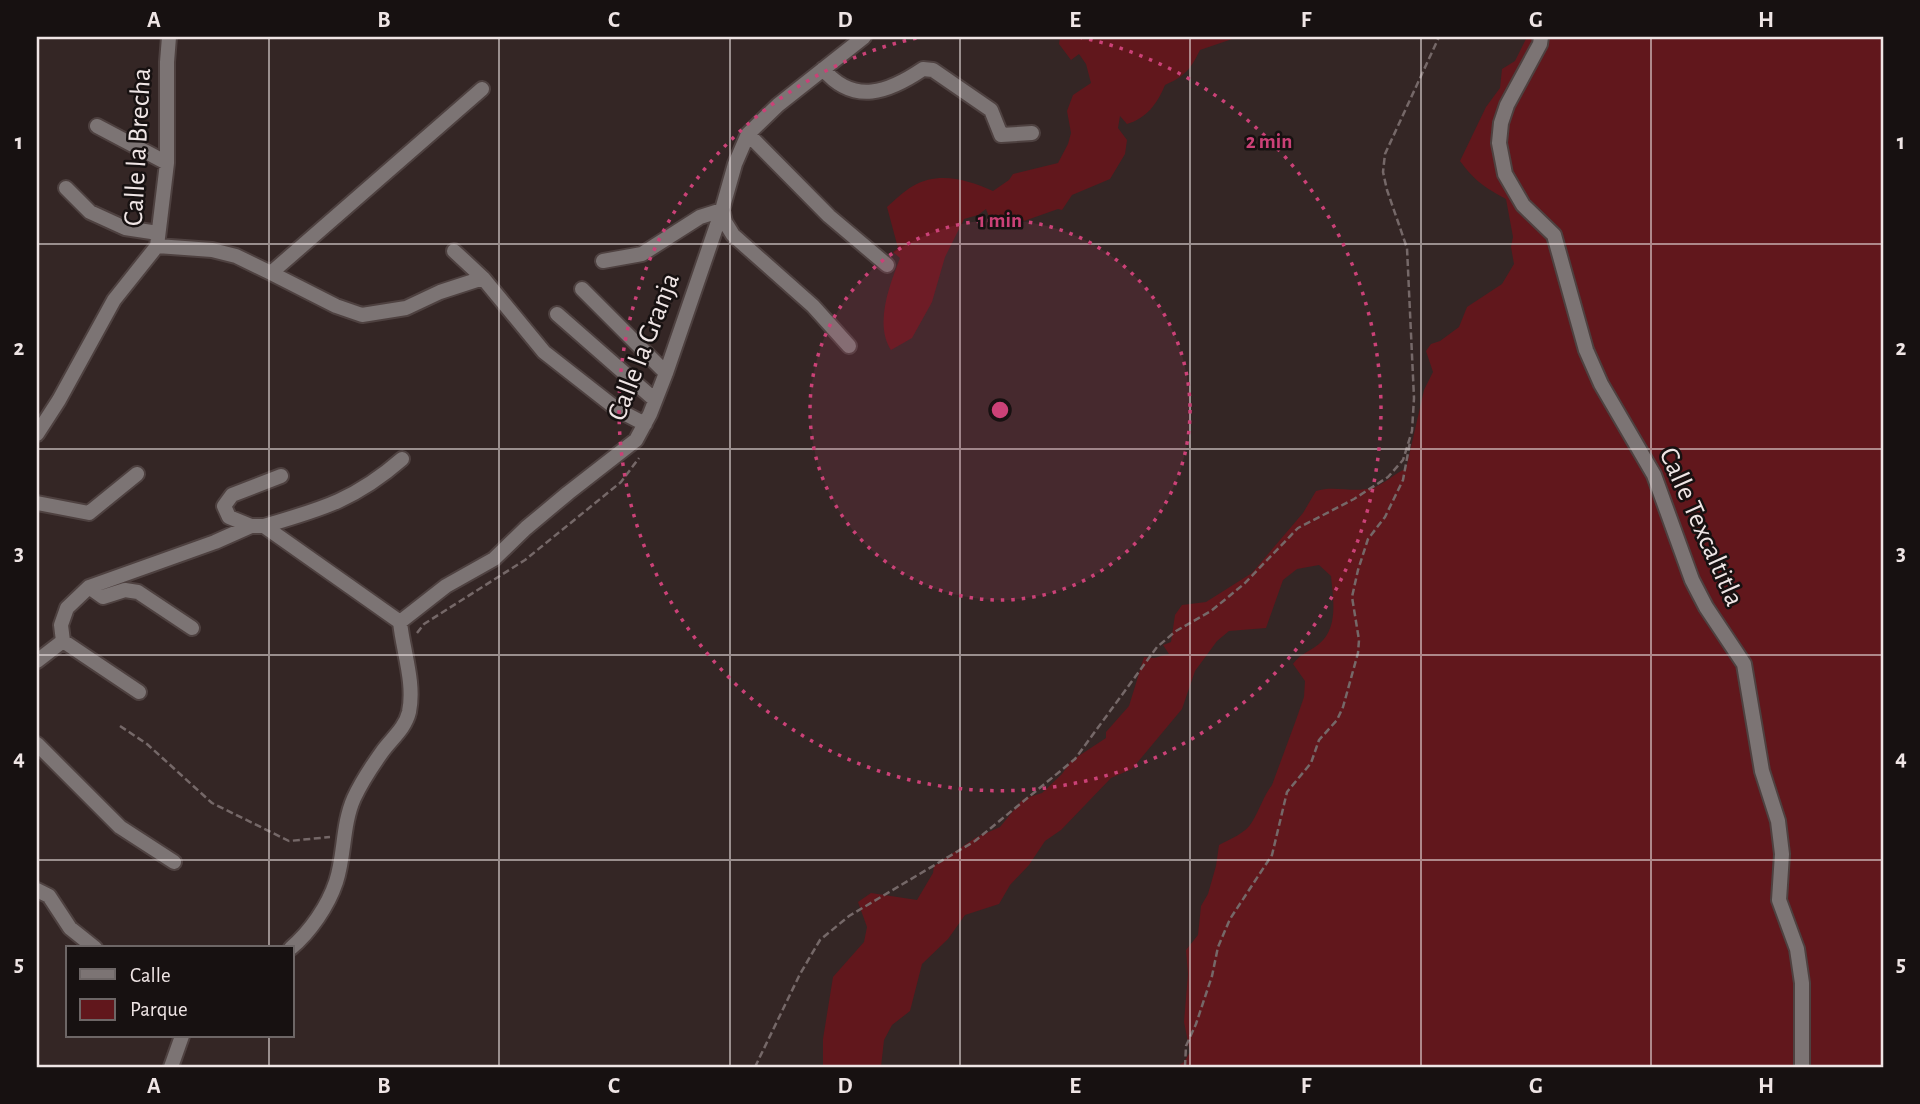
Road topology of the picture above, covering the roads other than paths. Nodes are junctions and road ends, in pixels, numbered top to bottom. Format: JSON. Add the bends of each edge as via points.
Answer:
{"nodes":[{"id":1,"x":169,"y":37,"type":"edge"},
{"id":2,"x":864,"y":37,"type":"edge"},
{"id":3,"x":1541,"y":37,"type":"edge"},
{"id":4,"x":823,"y":69,"type":"junction"},
{"id":5,"x":482,"y":89,"type":"dead end"},
{"id":6,"x":97,"y":126,"type":"dead end"},
{"id":7,"x":1032,"y":132,"type":"dead end"},
{"id":8,"x":748,"y":134,"type":"junction"},
{"id":9,"x":167,"y":163,"type":"junction"},
{"id":10,"x":66,"y":188,"type":"dead end"},
{"id":11,"x":722,"y":209,"type":"junction"},
{"id":12,"x":157,"y":239,"type":"junction"},
{"id":13,"x":454,"y":251,"type":"dead end"},
{"id":14,"x":603,"y":261,"type":"dead end"},
{"id":15,"x":887,"y":265,"type":"dead end"},
{"id":16,"x":271,"y":273,"type":"junction"},
{"id":17,"x":482,"y":278,"type":"junction"},
{"id":18,"x":582,"y":289,"type":"dead end"},
{"id":19,"x":557,"y":314,"type":"dead end"},
{"id":20,"x":849,"y":346,"type":"dead end"},
{"id":21,"x":666,"y":373,"type":"junction"},
{"id":22,"x":655,"y":400,"type":"junction"},
{"id":23,"x":645,"y":425,"type":"junction"},
{"id":24,"x":37,"y":434,"type":"edge"},
{"id":25,"x":401,"y":459,"type":"dead end"},
{"id":26,"x":137,"y":474,"type":"dead end"},
{"id":27,"x":281,"y":476,"type":"dead end"},
{"id":28,"x":37,"y":503,"type":"edge"},
{"id":29,"x":257,"y":526,"type":"junction"},
{"id":30,"x":89,"y":587,"type":"junction"},
{"id":31,"x":400,"y":622,"type":"junction"},
{"id":32,"x":192,"y":628,"type":"dead end"},
{"id":33,"x":63,"y":641,"type":"junction"},
{"id":34,"x":37,"y":661,"type":"edge"},
{"id":35,"x":139,"y":692,"type":"dead end"},
{"id":36,"x":37,"y":744,"type":"edge"},
{"id":37,"x":174,"y":862,"type":"dead end"},
{"id":38,"x":37,"y":890,"type":"edge"},
{"id":39,"x":92,"y":946,"type":"edge"},
{"id":40,"x":294,"y":946,"type":"edge"},
{"id":41,"x":181,"y":1038,"type":"edge"},
{"id":42,"x":171,"y":1067,"type":"edge"},
{"id":43,"x":1802,"y":1067,"type":"edge"}],
"edges":[{"from":1,"to":9,"type":"street","name":"Calle la Brecha"},
{"from":2,"to":4,"type":"street","name":"Calle la Granja"},
{"from":3,"to":43,"type":"street","name":"Calle Texcaltitla","via":[[1501,123],[1499,143],[1505,174],[1523,205],[1554,235],[1586,349],[1601,384],[1654,475],[1692,580],[1744,664],[1762,771],[1778,821],[1782,853],[1779,900],[1797,949],[1802,983]]},
{"from":4,"to":7,"type":"street","via":[[845,88],[871,92],[898,86],[923,69],[933,70],[991,110],[1001,135]]},
{"from":4,"to":8,"type":"street","name":"Calle la Granja"},
{"from":5,"to":16,"type":"street"},
{"from":6,"to":9,"type":"street"},
{"from":8,"to":11,"type":"street","name":"Calle la Granja"},
{"from":8,"to":15,"type":"street","via":[[829,216]]},
{"from":9,"to":12,"type":"street","name":"Calle la Brecha"},
{"from":10,"to":12,"type":"street","via":[[90,212]]},
{"from":11,"to":14,"type":"street","via":[[700,217],[642,254]]},
{"from":11,"to":20,"type":"street","via":[[733,235],[813,306]]},
{"from":11,"to":21,"type":"street","name":"Calle la Granja"},
{"from":12,"to":16,"type":"street","via":[[236,256]]},
{"from":12,"to":24,"type":"street","name":"Calle la Brecha","via":[[114,300]]},
{"from":13,"to":17,"type":"street"},
{"from":16,"to":17,"type":"street","via":[[362,315],[406,308]]},
{"from":17,"to":23,"type":"street","via":[[544,352],[618,410]]},
{"from":18,"to":21,"type":"street"},
{"from":19,"to":22,"type":"street"},
{"from":21,"to":22,"type":"street","name":"Calle la Granja"},
{"from":22,"to":23,"type":"street","name":"Calle la Granja"},
{"from":23,"to":31,"type":"street","name":"Calle la Granja","via":[[636,440],[494,559],[446,586]]},
{"from":25,"to":29,"type":"street","via":[[351,497]]},
{"from":26,"to":28,"type":"street","via":[[89,513]]},
{"from":27,"to":29,"type":"street","via":[[232,495],[224,506],[229,517]]},
{"from":29,"to":30,"type":"street"},
{"from":29,"to":31,"type":"street"},
{"from":30,"to":32,"type":"street","via":[[103,597],[125,590],[138,592]]},
{"from":30,"to":33,"type":"street","via":[[66,608]]},
{"from":31,"to":40,"type":"street","via":[[410,681],[408,713],[354,799],[336,881],[325,907]]},
{"from":33,"to":34,"type":"street"},
{"from":33,"to":35,"type":"street"},
{"from":36,"to":37,"type":"street","via":[[120,827]]},
{"from":38,"to":39,"type":"street","via":[[49,896],[70,928]]},
{"from":41,"to":42,"type":"street"}]}
